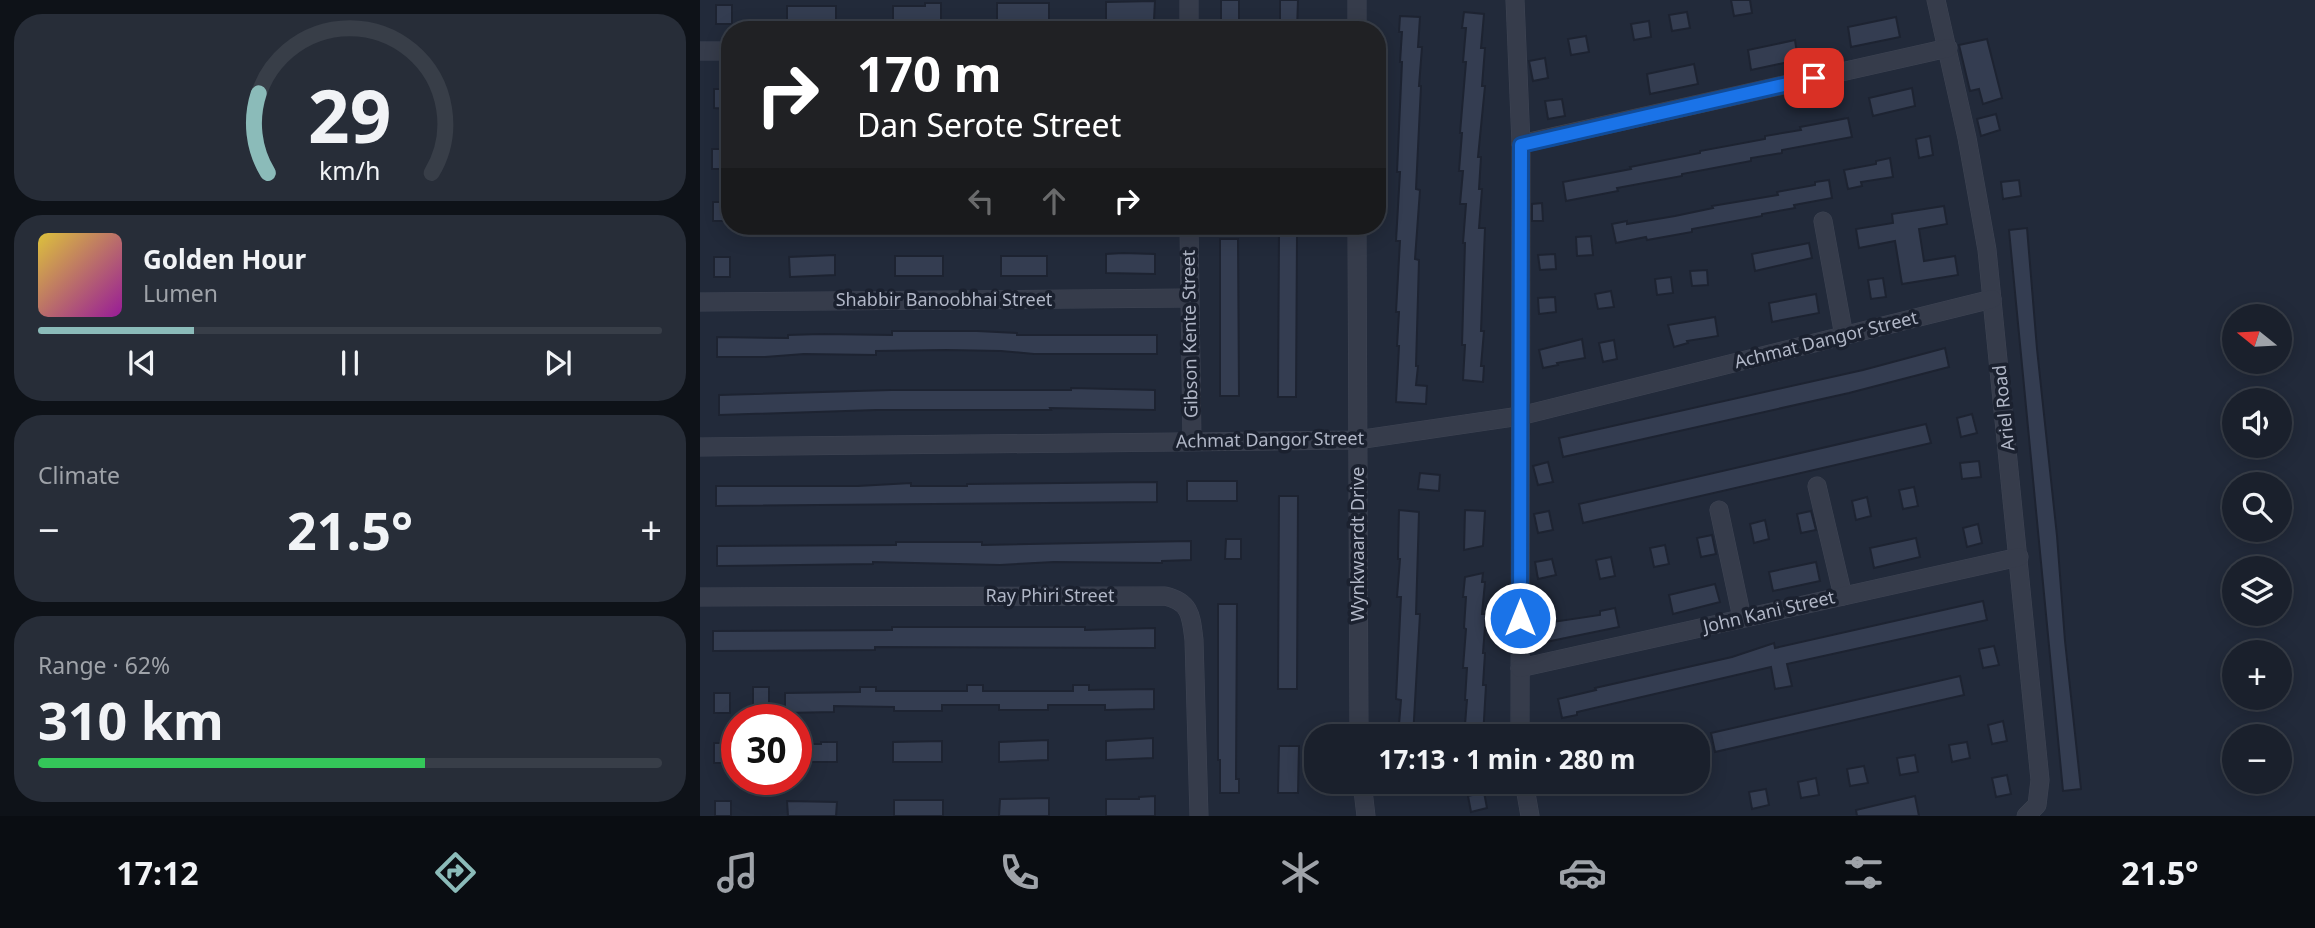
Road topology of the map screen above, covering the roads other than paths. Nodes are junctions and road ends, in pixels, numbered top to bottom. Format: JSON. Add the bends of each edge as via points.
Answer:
{"nodes":[{"id":1,"x":1189,"y":0,"type":"edge"},
{"id":2,"x":1357,"y":0,"type":"edge"},
{"id":3,"x":1516,"y":0,"type":"edge"},
{"id":4,"x":1936,"y":0,"type":"edge"},
{"id":5,"x":1189,"y":21,"type":"edge"},
{"id":6,"x":1357,"y":21,"type":"edge"},
{"id":7,"x":1948,"y":47,"type":"junction"},
{"id":8,"x":700,"y":51,"type":"edge"},
{"id":9,"x":721,"y":51,"type":"edge"},
{"id":10,"x":1521,"y":145,"type":"junction"},
{"id":11,"x":1823,"y":221,"type":"dead end"},
{"id":12,"x":1189,"y":235,"type":"edge"},
{"id":13,"x":1357,"y":235,"type":"edge"},
{"id":14,"x":1189,"y":298,"type":"junction"},
{"id":15,"x":1992,"y":299,"type":"junction"},
{"id":16,"x":700,"y":302,"type":"edge"},
{"id":17,"x":1844,"y":336,"type":"junction"},
{"id":18,"x":1520,"y":416,"type":"junction"},
{"id":19,"x":1357,"y":440,"type":"junction"},
{"id":20,"x":1192,"y":441,"type":"junction"},
{"id":21,"x":700,"y":447,"type":"edge"},
{"id":22,"x":1817,"y":486,"type":"dead end"},
{"id":23,"x":1719,"y":510,"type":"dead end"},
{"id":24,"x":2019,"y":556,"type":"junction"},
{"id":25,"x":1843,"y":596,"type":"junction"},
{"id":26,"x":700,"y":597,"type":"edge"},
{"id":27,"x":1742,"y":618,"type":"junction"},
{"id":28,"x":1520,"y":668,"type":"junction"},
{"id":29,"x":1359,"y":724,"type":"edge"},
{"id":30,"x":1520,"y":724,"type":"edge"},
{"id":31,"x":1363,"y":794,"type":"edge"},
{"id":32,"x":1526,"y":794,"type":"edge"},
{"id":33,"x":1199,"y":816,"type":"edge"},
{"id":34,"x":1366,"y":816,"type":"edge"},
{"id":35,"x":1530,"y":816,"type":"edge"},
{"id":36,"x":2026,"y":816,"type":"edge"}],
"edges":[{"from":1,"to":5,"type":"street"},
{"from":2,"to":6,"type":"street"},
{"from":3,"to":10,"type":"street"},
{"from":4,"to":7,"type":"street","name":"Ariel Road"},
{"from":7,"to":10,"type":"street"},
{"from":7,"to":15,"type":"street","name":"Ariel Road","via":[[1979,197]]},
{"from":8,"to":9,"type":"street"},
{"from":10,"to":18,"type":"street"},
{"from":11,"to":17,"type":"street"},
{"from":12,"to":14,"type":"street","name":"Gibson Kente Street"},
{"from":13,"to":19,"type":"street","name":"Wynkwaardt Drive"},
{"from":14,"to":16,"type":"street","name":"Shabbir Banoobhai Street"},
{"from":14,"to":20,"type":"street","name":"Gibson Kente Street"},
{"from":15,"to":17,"type":"street","name":"Achmat Dangor Street"},
{"from":15,"to":24,"type":"street","name":"Ariel Road"},
{"from":17,"to":18,"type":"street","name":"Achmat Dangor Street"},
{"from":18,"to":19,"type":"street","name":"Achmat Dangor Street"},
{"from":18,"to":28,"type":"street"},
{"from":19,"to":20,"type":"street","name":"Achmat Dangor Street"},
{"from":19,"to":29,"type":"street","name":"Wynkwaardt Drive"},
{"from":20,"to":21,"type":"street","name":"Achmat Dangor Street"},
{"from":22,"to":25,"type":"street"},
{"from":23,"to":27,"type":"street"},
{"from":24,"to":25,"type":"street","name":"John Kani Street"},
{"from":24,"to":36,"type":"street","name":"Ariel Road","via":[[2040,780],[2036,804]]},
{"from":25,"to":27,"type":"street","name":"John Kani Street"},
{"from":26,"to":33,"type":"street","name":"Ray Phiri Street","via":[[1176,599],[1184,603],[1191,617],[1194,640]]},
{"from":27,"to":28,"type":"street","name":"John Kani Street"},
{"from":28,"to":30,"type":"street"},
{"from":31,"to":34,"type":"street"},
{"from":32,"to":35,"type":"street"}]}
